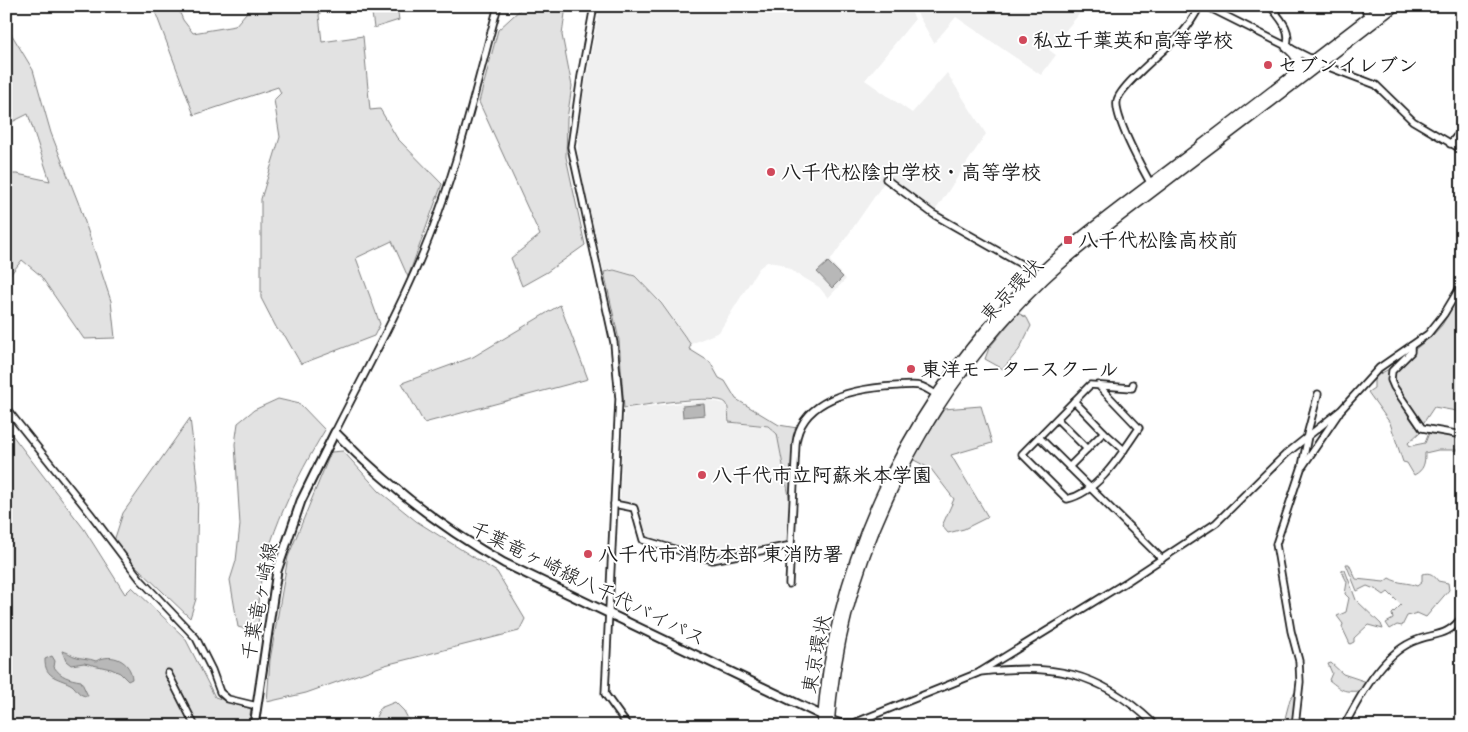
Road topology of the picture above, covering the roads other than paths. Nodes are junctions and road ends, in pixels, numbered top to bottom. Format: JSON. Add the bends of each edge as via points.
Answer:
{"nodes":[{"id":1,"x":498,"y":6,"type":"edge"},
{"id":2,"x":594,"y":6,"type":"edge"},
{"id":3,"x":1200,"y":6,"type":"edge"},
{"id":4,"x":1206,"y":6,"type":"edge"},
{"id":5,"x":1270,"y":6,"type":"edge"},
{"id":6,"x":1364,"y":6,"type":"edge"},
{"id":7,"x":1383,"y":6,"type":"edge"},
{"id":8,"x":1395,"y":6,"type":"edge"},
{"id":9,"x":1369,"y":22,"type":"junction"},
{"id":10,"x":1287,"y":47,"type":"junction"},
{"id":11,"x":1317,"y":61,"type":"junction"},
{"id":12,"x":1295,"y":73,"type":"junction"},
{"id":13,"x":1462,"y":130,"type":"edge"},
{"id":14,"x":1450,"y":144,"type":"junction"},
{"id":15,"x":1462,"y":150,"type":"edge"},
{"id":16,"x":886,"y":179,"type":"dead end"},
{"id":17,"x":1152,"y":187,"type":"junction"},
{"id":18,"x":1040,"y":278,"type":"junction"},
{"id":19,"x":1462,"y":284,"type":"edge"},
{"id":20,"x":1411,"y":346,"type":"junction"},
{"id":21,"x":1133,"y":384,"type":"dead end"},
{"id":22,"x":1098,"y":386,"type":"junction"},
{"id":23,"x":1318,"y":394,"type":"dead end"},
{"id":24,"x":936,"y":395,"type":"junction"},
{"id":25,"x":1074,"y":401,"type":"junction"},
{"id":26,"x":6,"y":408,"type":"edge"},
{"id":27,"x":1341,"y":410,"type":"junction"},
{"id":28,"x":1057,"y":418,"type":"junction"},
{"id":29,"x":335,"y":432,"type":"junction"},
{"id":30,"x":1104,"y":432,"type":"junction"},
{"id":31,"x":1462,"y":434,"type":"edge"},
{"id":32,"x":1307,"y":436,"type":"junction"},
{"id":33,"x":1039,"y":437,"type":"junction"},
{"id":34,"x":1087,"y":449,"type":"junction"},
{"id":35,"x":1124,"y":450,"type":"junction"},
{"id":36,"x":1069,"y":467,"type":"junction"},
{"id":37,"x":1302,"y":467,"type":"junction"},
{"id":38,"x":1091,"y":488,"type":"junction"},
{"id":39,"x":614,"y":504,"type":"junction"},
{"id":40,"x":792,"y":545,"type":"junction"},
{"id":41,"x":1162,"y":559,"type":"junction"},
{"id":42,"x":788,"y":584,"type":"dead end"},
{"id":43,"x":609,"y":614,"type":"junction"},
{"id":44,"x":1462,"y":617,"type":"edge"},
{"id":45,"x":168,"y":673,"type":"dead end"},
{"id":46,"x":978,"y":673,"type":"junction"},
{"id":47,"x":256,"y":706,"type":"junction"},
{"id":48,"x":827,"y":720,"type":"edge"},
{"id":49,"x":195,"y":726,"type":"edge"},
{"id":50,"x":254,"y":726,"type":"edge"},
{"id":51,"x":628,"y":726,"type":"edge"},
{"id":52,"x":822,"y":726,"type":"edge"},
{"id":53,"x":1152,"y":726,"type":"edge"},
{"id":54,"x":1295,"y":726,"type":"edge"},
{"id":55,"x":1344,"y":726,"type":"edge"}],
"edges":[{"from":1,"to":29,"type":"street","via":[[456,161],[438,214],[413,278]]},
{"from":2,"to":39,"type":"street","via":[[571,147],[614,343],[618,376]]},
{"from":3,"to":17,"type":"street","via":[[1183,31],[1135,77],[1118,96],[1116,103],[1123,128]]},
{"from":4,"to":10,"type":"street"},
{"from":5,"to":10,"type":"street","via":[[1287,31]]},
{"from":6,"to":9,"type":"street"},
{"from":7,"to":9,"type":"highway","name":"東京環状"},
{"from":8,"to":9,"type":"highway","name":"東京環状"},
{"from":9,"to":11,"type":"highway","name":"東京環状"},
{"from":10,"to":11,"type":"street"},
{"from":10,"to":12,"type":"highway","via":[[1299,62]]},
{"from":11,"to":12,"type":"highway","name":"東京環状"},
{"from":11,"to":14,"type":"street","via":[[1376,84],[1413,121]]},
{"from":11,"to":17,"type":"highway","name":"東京環状"},
{"from":12,"to":17,"type":"highway","name":"東京環状"},
{"from":13,"to":14,"type":"street"},
{"from":14,"to":15,"type":"street"},
{"from":16,"to":18,"type":"street","via":[[933,214]]},
{"from":17,"to":18,"type":"highway","name":"東京環状"},
{"from":18,"to":24,"type":"highway","name":"東京環状","via":[[998,315]]},
{"from":18,"to":48,"type":"highway","name":"東京環状","via":[[971,360],[944,398],[900,474],[858,578]]},
{"from":19,"to":20,"type":"street","via":[[1433,329]]},
{"from":20,"to":27,"type":"street","via":[[1379,368]]},
{"from":20,"to":31,"type":"street","via":[[1411,352],[1392,371],[1394,387],[1422,428]]},
{"from":21,"to":22,"type":"street","via":[[1132,388]]},
{"from":22,"to":25,"type":"street","via":[[1090,385]]},
{"from":22,"to":35,"type":"street","via":[[1139,428]]},
{"from":23,"to":32,"type":"street"},
{"from":24,"to":40,"type":"street","via":[[921,386],[845,392],[806,416],[797,432]]},
{"from":24,"to":48,"type":"highway","name":"東京環状","via":[[898,462],[862,543],[834,642]]},
{"from":25,"to":28,"type":"street"},
{"from":25,"to":30,"type":"street"},
{"from":26,"to":47,"type":"street","via":[[140,579],[196,638],[220,692],[228,699]]},
{"from":27,"to":32,"type":"street"},
{"from":27,"to":37,"type":"street"},
{"from":28,"to":33,"type":"street"},
{"from":28,"to":34,"type":"street"},
{"from":29,"to":43,"type":"main road","name":"千葉竜ヶ崎線八千代バイパス","via":[[382,480],[452,532],[504,563]]},
{"from":29,"to":47,"type":"main road","name":"千葉竜ヶ崎線","via":[[301,501],[280,564]]},
{"from":30,"to":34,"type":"street"},
{"from":30,"to":35,"type":"street"},
{"from":32,"to":37,"type":"street"},
{"from":32,"to":41,"type":"street","via":[[1216,523]]},
{"from":33,"to":36,"type":"street"},
{"from":33,"to":38,"type":"street","via":[[1022,454],[1066,499],[1080,496]]},
{"from":34,"to":36,"type":"street"},
{"from":35,"to":38,"type":"street"},
{"from":36,"to":38,"type":"street"},
{"from":37,"to":54,"type":"street","via":[[1276,544],[1299,661]]},
{"from":38,"to":41,"type":"street"},
{"from":39,"to":40,"type":"street","via":[[634,508],[643,540],[712,560]]},
{"from":39,"to":43,"type":"street"},
{"from":40,"to":42,"type":"street"},
{"from":41,"to":46,"type":"street"},
{"from":43,"to":48,"type":"main road","name":"千葉竜ヶ崎線八千代バイパス"},
{"from":43,"to":51,"type":"street","via":[[605,694]]},
{"from":44,"to":55,"type":"street","via":[[1446,634],[1412,642],[1397,652],[1368,684]]},
{"from":45,"to":49,"type":"street"},
{"from":46,"to":48,"type":"street","via":[[854,723]]},
{"from":46,"to":53,"type":"street","via":[[1038,669],[1080,675],[1100,683],[1152,722]]},
{"from":47,"to":50,"type":"main road","name":"千葉竜ヶ崎線"},
{"from":48,"to":52,"type":"highway","name":"東京環状"}]}
